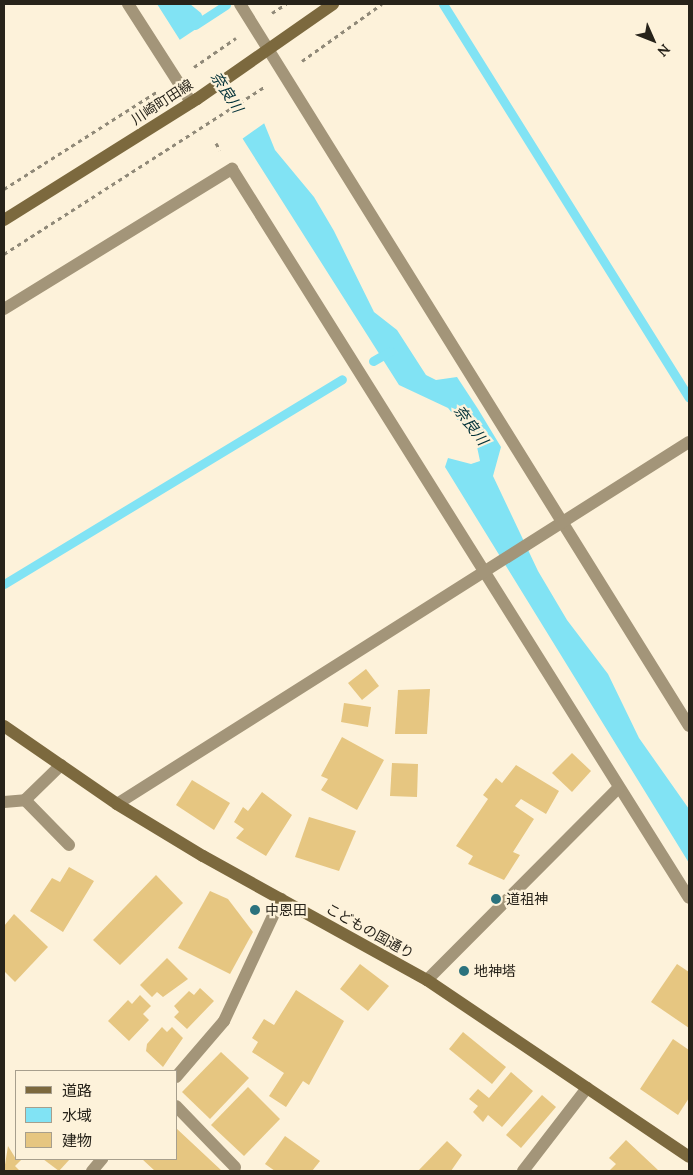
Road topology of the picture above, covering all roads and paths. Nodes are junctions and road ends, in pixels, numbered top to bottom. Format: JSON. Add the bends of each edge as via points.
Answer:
{"nodes":[{"id":1,"x":128,"y":4,"type":"edge"},
{"id":2,"x":240,"y":4,"type":"edge"},
{"id":3,"x":333,"y":4,"type":"edge"},
{"id":4,"x":382,"y":4,"type":"edge"},
{"id":5,"x":246,"y":31,"type":"dead end"},
{"id":6,"x":265,"y":51,"type":"junction"},
{"id":7,"x":280,"y":76,"type":"junction"},
{"id":8,"x":179,"y":77,"type":"junction"},
{"id":9,"x":194,"y":100,"type":"junction"},
{"id":10,"x":4,"y":188,"type":"edge"},
{"id":11,"x":4,"y":220,"type":"edge"},
{"id":12,"x":4,"y":254,"type":"edge"},
{"id":13,"x":4,"y":309,"type":"edge"},
{"id":14,"x":689,"y":442,"type":"edge"},
{"id":15,"x":555,"y":526,"type":"junction"},
{"id":16,"x":482,"y":572,"type":"junction"},
{"id":17,"x":4,"y":726,"type":"edge"},
{"id":18,"x":689,"y":726,"type":"edge"},
{"id":19,"x":61,"y":765,"type":"junction"},
{"id":20,"x":618,"y":788,"type":"junction"},
{"id":21,"x":25,"y":800,"type":"junction"},
{"id":22,"x":4,"y":802,"type":"edge"},
{"id":23,"x":117,"y":804,"type":"junction"},
{"id":24,"x":69,"y":845,"type":"dead end"},
{"id":25,"x":689,"y":898,"type":"edge"},
{"id":26,"x":281,"y":899,"type":"junction"},
{"id":27,"x":427,"y":980,"type":"junction"},
{"id":28,"x":178,"y":1076,"type":"edge"},
{"id":29,"x":587,"y":1088,"type":"junction"},
{"id":30,"x":178,"y":1108,"type":"edge"},
{"id":31,"x":689,"y":1157,"type":"edge"},
{"id":32,"x":101,"y":1160,"type":"edge"},
{"id":33,"x":235,"y":1167,"type":"dead end"},
{"id":34,"x":92,"y":1171,"type":"edge"},
{"id":35,"x":523,"y":1171,"type":"edge"}],
"edges":[{"from":1,"to":8,"type":"street"},
{"from":2,"to":6,"type":"street"},
{"from":3,"to":6,"type":"main road","name":"川崎町田線"},
{"from":4,"to":7,"type":"path"},
{"from":5,"to":8,"type":"path"},
{"from":6,"to":7,"type":"street"},
{"from":6,"to":9,"type":"main road","name":"川崎町田線"},
{"from":7,"to":12,"type":"path"},
{"from":7,"to":15,"type":"street"},
{"from":8,"to":9,"type":"street"},
{"from":8,"to":10,"type":"path"},
{"from":9,"to":11,"type":"main road","name":"川崎町田線"},
{"from":13,"to":16,"type":"street","via":[[232,169]]},
{"from":14,"to":15,"type":"street"},
{"from":15,"to":16,"type":"street"},
{"from":15,"to":18,"type":"street"},
{"from":16,"to":20,"type":"street"},
{"from":16,"to":23,"type":"street"},
{"from":17,"to":19,"type":"main road","name":"こどもの国通り"},
{"from":19,"to":21,"type":"street"},
{"from":19,"to":23,"type":"main road","name":"こどもの国通り"},
{"from":20,"to":25,"type":"street"},
{"from":20,"to":27,"type":"street"},
{"from":21,"to":22,"type":"street"},
{"from":21,"to":24,"type":"street"},
{"from":23,"to":26,"type":"main road","name":"こどもの国通り"},
{"from":26,"to":27,"type":"main road","name":"こどもの国通り"},
{"from":26,"to":28,"type":"street","via":[[224,1020]]},
{"from":27,"to":29,"type":"main road","name":"こどもの国通り"},
{"from":29,"to":31,"type":"main road","name":"こどもの国通り"},
{"from":29,"to":35,"type":"street"},
{"from":30,"to":33,"type":"street"},
{"from":32,"to":34,"type":"street"}]}
